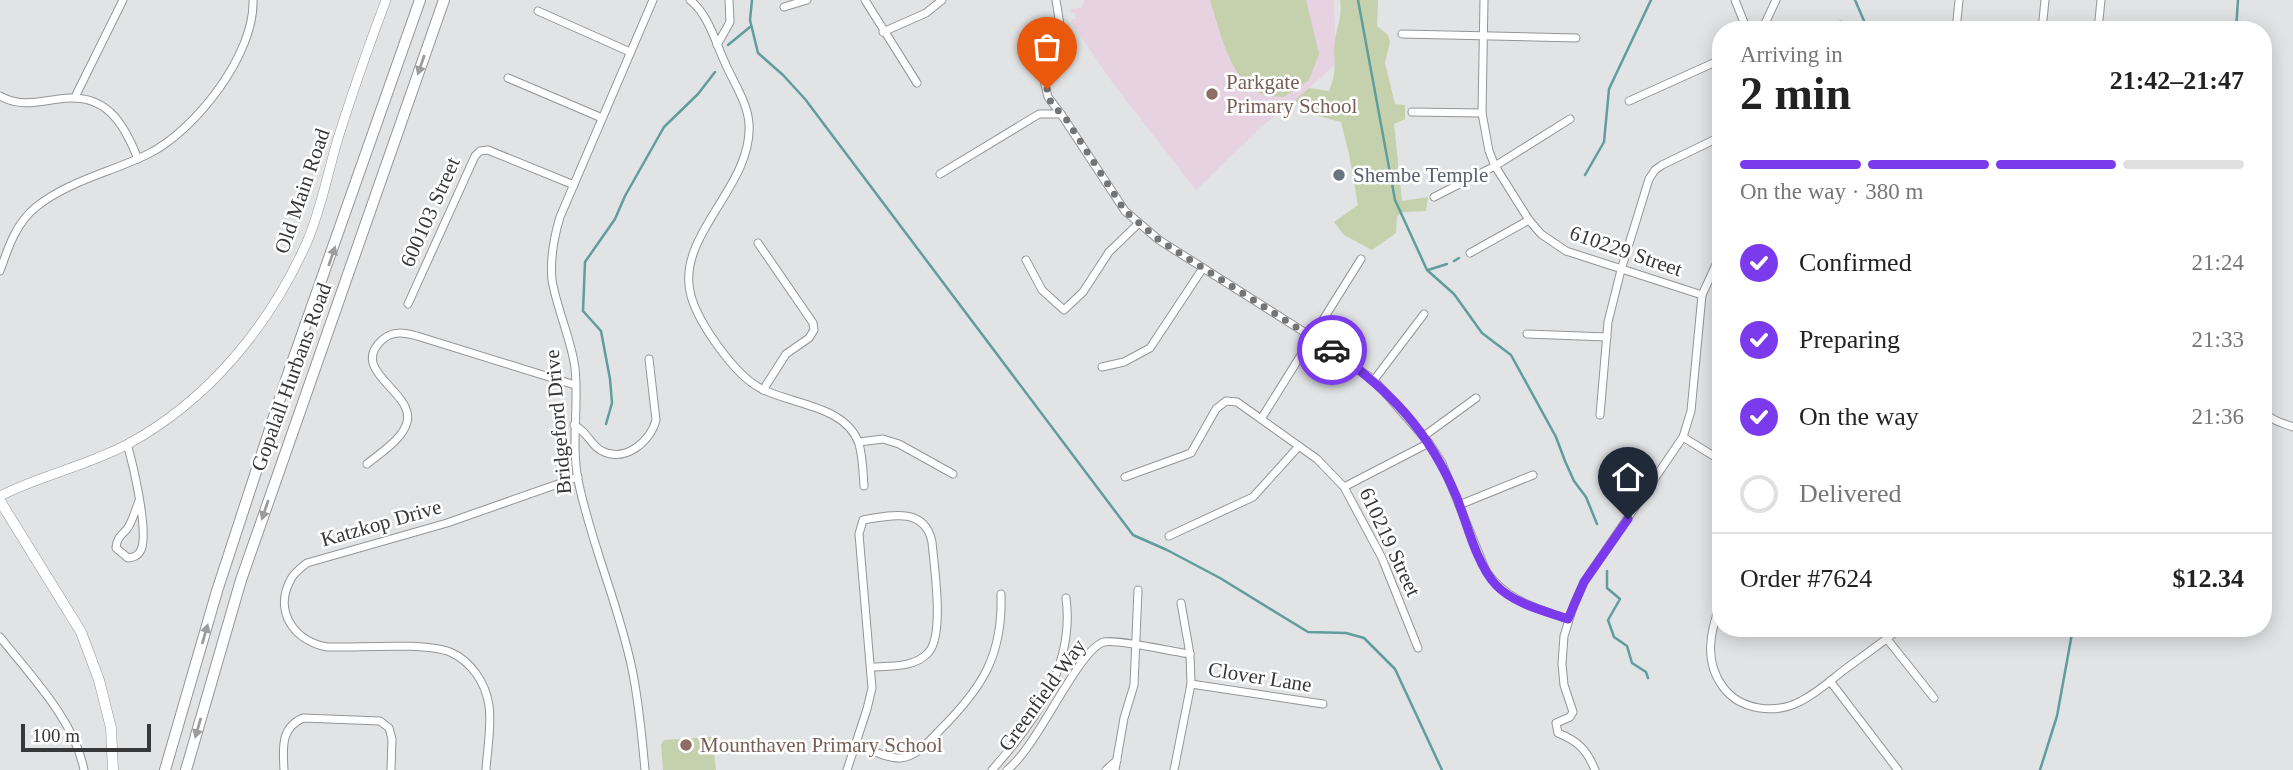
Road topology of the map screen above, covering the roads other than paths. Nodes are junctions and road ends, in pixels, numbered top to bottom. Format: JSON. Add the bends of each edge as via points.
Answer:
{"nodes":[{"id":1,"x":123,"y":0,"type":"edge"},
{"id":2,"x":253,"y":0,"type":"edge"},
{"id":3,"x":386,"y":0,"type":"edge"},
{"id":4,"x":421,"y":0,"type":"edge"},
{"id":5,"x":444,"y":0,"type":"edge"},
{"id":6,"x":653,"y":0,"type":"edge"},
{"id":7,"x":690,"y":0,"type":"edge"},
{"id":8,"x":729,"y":0,"type":"edge"},
{"id":9,"x":807,"y":0,"type":"edge"},
{"id":10,"x":865,"y":0,"type":"edge"},
{"id":11,"x":942,"y":0,"type":"edge"},
{"id":12,"x":1056,"y":0,"type":"edge"},
{"id":13,"x":1484,"y":0,"type":"edge"},
{"id":14,"x":1735,"y":0,"type":"edge"},
{"id":15,"x":1776,"y":0,"type":"edge"},
{"id":16,"x":1959,"y":0,"type":"edge"},
{"id":17,"x":2045,"y":0,"type":"edge"},
{"id":18,"x":2101,"y":0,"type":"edge"},
{"id":19,"x":784,"y":7,"type":"dead end"},
{"id":20,"x":538,"y":11,"type":"dead end"},
{"id":21,"x":1743,"y":21,"type":"edge"},
{"id":22,"x":1766,"y":21,"type":"edge"},
{"id":23,"x":1957,"y":21,"type":"edge"},
{"id":24,"x":2043,"y":21,"type":"edge"},
{"id":25,"x":2099,"y":21,"type":"edge"},
{"id":26,"x":883,"y":32,"type":"junction"},
{"id":27,"x":1402,"y":34,"type":"dead end"},
{"id":28,"x":1483,"y":35,"type":"junction"},
{"id":29,"x":1576,"y":38,"type":"dead end"},
{"id":30,"x":717,"y":45,"type":"junction"},
{"id":31,"x":630,"y":52,"type":"junction"},
{"id":32,"x":1712,"y":65,"type":"edge"},
{"id":33,"x":508,"y":78,"type":"dead end"},
{"id":34,"x":917,"y":83,"type":"dead end"},
{"id":35,"x":0,"y":96,"type":"edge"},
{"id":36,"x":75,"y":97,"type":"junction"},
{"id":37,"x":1629,"y":101,"type":"dead end"},
{"id":38,"x":1412,"y":112,"type":"dead end"},
{"id":39,"x":1482,"y":113,"type":"junction"},
{"id":40,"x":1061,"y":114,"type":"junction"},
{"id":41,"x":602,"y":118,"type":"junction"},
{"id":42,"x":1570,"y":119,"type":"dead end"},
{"id":43,"x":1712,"y":141,"type":"edge"},
{"id":44,"x":138,"y":159,"type":"junction"},
{"id":45,"x":1495,"y":166,"type":"junction"},
{"id":46,"x":940,"y":174,"type":"dead end"},
{"id":47,"x":574,"y":185,"type":"junction"},
{"id":48,"x":1434,"y":197,"type":"dead end"},
{"id":49,"x":1529,"y":220,"type":"junction"},
{"id":50,"x":1138,"y":223,"type":"junction"},
{"id":51,"x":758,"y":243,"type":"dead end"},
{"id":52,"x":1470,"y":253,"type":"dead end"},
{"id":53,"x":1361,"y":259,"type":"dead end"},
{"id":54,"x":1026,"y":260,"type":"dead end"},
{"id":55,"x":1203,"y":268,"type":"junction"},
{"id":56,"x":1621,"y":270,"type":"junction"},
{"id":57,"x":0,"y":271,"type":"edge"},
{"id":58,"x":1712,"y":273,"type":"edge"},
{"id":59,"x":1702,"y":295,"type":"junction"},
{"id":60,"x":408,"y":304,"type":"dead end"},
{"id":61,"x":1424,"y":314,"type":"dead end"},
{"id":62,"x":1527,"y":334,"type":"dead end"},
{"id":63,"x":1313,"y":337,"type":"junction"},
{"id":64,"x":1607,"y":337,"type":"junction"},
{"id":65,"x":649,"y":359,"type":"dead end"},
{"id":66,"x":1102,"y":367,"type":"dead end"},
{"id":67,"x":1374,"y":380,"type":"junction"},
{"id":68,"x":575,"y":385,"type":"junction"},
{"id":69,"x":763,"y":390,"type":"junction"},
{"id":70,"x":1476,"y":398,"type":"dead end"},
{"id":71,"x":1600,"y":415,"type":"dead end"},
{"id":72,"x":2272,"y":418,"type":"edge"},
{"id":73,"x":1261,"y":419,"type":"junction"},
{"id":74,"x":574,"y":425,"type":"junction"},
{"id":75,"x":2293,"y":427,"type":"edge"},
{"id":76,"x":1684,"y":437,"type":"junction"},
{"id":77,"x":1427,"y":439,"type":"junction"},
{"id":78,"x":859,"y":442,"type":"junction"},
{"id":79,"x":127,"y":444,"type":"junction"},
{"id":80,"x":1299,"y":446,"type":"junction"},
{"id":81,"x":1712,"y":455,"type":"edge"},
{"id":82,"x":367,"y":464,"type":"dead end"},
{"id":83,"x":953,"y":474,"type":"dead end"},
{"id":84,"x":1533,"y":475,"type":"dead end"},
{"id":85,"x":578,"y":477,"type":"junction"},
{"id":86,"x":1125,"y":477,"type":"dead end"},
{"id":87,"x":864,"y":486,"type":"dead end"},
{"id":88,"x":1345,"y":488,"type":"junction"},
{"id":89,"x":0,"y":496,"type":"edge"},
{"id":90,"x":0,"y":501,"type":"edge"},
{"id":91,"x":139,"y":501,"type":"junction"},
{"id":92,"x":1459,"y":505,"type":"junction"},
{"id":93,"x":1169,"y":536,"type":"dead end"},
{"id":94,"x":1138,"y":590,"type":"dead end"},
{"id":95,"x":1001,"y":594,"type":"dead end"},
{"id":96,"x":1066,"y":598,"type":"dead end"},
{"id":97,"x":1181,"y":603,"type":"dead end"},
{"id":98,"x":1568,"y":619,"type":"junction"},
{"id":99,"x":1712,"y":633,"type":"edge"},
{"id":100,"x":0,"y":637,"type":"edge"},
{"id":101,"x":1889,"y":637,"type":"edge"},
{"id":102,"x":1887,"y":639,"type":"junction"},
{"id":103,"x":1134,"y":645,"type":"junction"},
{"id":104,"x":1418,"y":648,"type":"dead end"},
{"id":105,"x":1190,"y":654,"type":"junction"},
{"id":106,"x":872,"y":667,"type":"junction"},
{"id":107,"x":1830,"y":681,"type":"junction"},
{"id":108,"x":1191,"y":684,"type":"junction"},
{"id":109,"x":1934,"y":698,"type":"dead end"},
{"id":110,"x":1324,"y":704,"type":"dead end"},
{"id":111,"x":856,"y":744,"type":"junction"},
{"id":112,"x":1118,"y":760,"type":"junction"},
{"id":113,"x":84,"y":770,"type":"edge"},
{"id":114,"x":113,"y":770,"type":"edge"},
{"id":115,"x":165,"y":770,"type":"edge"},
{"id":116,"x":186,"y":770,"type":"edge"},
{"id":117,"x":284,"y":770,"type":"edge"},
{"id":118,"x":391,"y":770,"type":"edge"},
{"id":119,"x":486,"y":770,"type":"edge"},
{"id":120,"x":645,"y":770,"type":"edge"},
{"id":121,"x":847,"y":770,"type":"edge"},
{"id":122,"x":992,"y":770,"type":"edge"},
{"id":123,"x":1007,"y":770,"type":"edge"},
{"id":124,"x":1106,"y":770,"type":"edge"},
{"id":125,"x":1115,"y":770,"type":"edge"},
{"id":126,"x":1174,"y":770,"type":"edge"},
{"id":127,"x":1595,"y":770,"type":"edge"},
{"id":128,"x":1898,"y":770,"type":"edge"}],
"edges":[{"from":1,"to":36,"type":"street"},
{"from":2,"to":44,"type":"street","via":[[248,35],[223,85],[169,140]]},
{"from":3,"to":79,"type":"street","name":"Old Main Road","via":[[353,89],[308,239],[288,282],[236,356],[199,394]]},
{"from":115,"to":4,"type":"main road","name":"Gopalall Hurbans Road","one_way":true,"via":[[217,591],[282,394]]},
{"from":5,"to":116,"type":"main road","name":"Gopalall Hurbans Road","one_way":true,"via":[[241,580]]},
{"from":6,"to":31,"type":"street","name":"Bridgeford Drive"},
{"from":7,"to":30,"type":"street","via":[[705,18]]},
{"from":8,"to":30,"type":"street","via":[[730,22]]},
{"from":9,"to":19,"type":"street"},
{"from":10,"to":26,"type":"street"},
{"from":11,"to":26,"type":"street","via":[[926,13]]},
{"from":12,"to":40,"type":"street","via":[[1066,37],[1041,48],[1038,55],[1048,97]]},
{"from":13,"to":28,"type":"street","name":"610229 Street"},
{"from":14,"to":21,"type":"street"},
{"from":15,"to":22,"type":"street"},
{"from":16,"to":23,"type":"street"},
{"from":17,"to":24,"type":"street"},
{"from":18,"to":25,"type":"street"},
{"from":20,"to":31,"type":"street"},
{"from":26,"to":34,"type":"street"},
{"from":27,"to":28,"type":"street"},
{"from":28,"to":29,"type":"street"},
{"from":28,"to":39,"type":"street","name":"610229 Street"},
{"from":30,"to":69,"type":"street","via":[[749,121],[749,135],[740,171],[696,246],[691,296],[733,366]]},
{"from":31,"to":41,"type":"street","name":"Bridgeford Drive"},
{"from":32,"to":37,"type":"street"},
{"from":33,"to":41,"type":"street"},
{"from":35,"to":36,"type":"street","via":[[23,105]]},
{"from":36,"to":44,"type":"street","via":[[103,107],[116,118]]},
{"from":38,"to":39,"type":"street"},
{"from":39,"to":45,"type":"street","name":"610229 Street"},
{"from":40,"to":46,"type":"street","via":[[1039,114]]},
{"from":40,"to":50,"type":"street","via":[[1125,211]]},
{"from":41,"to":47,"type":"street","name":"Bridgeford Drive"},
{"from":42,"to":45,"type":"street"},
{"from":43,"to":56,"type":"street","via":[[1655,170]]},
{"from":44,"to":57,"type":"street","via":[[61,191],[35,207],[9,243]]},
{"from":45,"to":48,"type":"street"},
{"from":45,"to":49,"type":"street","name":"610229 Street"},
{"from":47,"to":60,"type":"street","name":"600103 Street","via":[[488,150],[480,151]]},
{"from":47,"to":68,"type":"street","name":"Bridgeford Drive","via":[[554,238],[552,279],[572,349]]},
{"from":49,"to":52,"type":"street"},
{"from":49,"to":56,"type":"street","name":"610229 Street","via":[[1559,247]]},
{"from":50,"to":54,"type":"street","via":[[1064,310],[1042,290]]},
{"from":50,"to":55,"type":"street"},
{"from":51,"to":69,"type":"street","via":[[814,330],[786,354]]},
{"from":53,"to":63,"type":"street"},
{"from":55,"to":63,"type":"street"},
{"from":55,"to":66,"type":"street","via":[[1150,348]]},
{"from":56,"to":59,"type":"street","name":"610229 Street"},
{"from":56,"to":64,"type":"street"},
{"from":58,"to":59,"type":"street"},
{"from":59,"to":76,"type":"street","via":[[1691,411]]},
{"from":61,"to":67,"type":"street"},
{"from":62,"to":64,"type":"street"},
{"from":63,"to":67,"type":"street"},
{"from":63,"to":73,"type":"street"},
{"from":64,"to":71,"type":"street"},
{"from":65,"to":74,"type":"street","via":[[656,420],[637,448],[627,453],[602,451]]},
{"from":67,"to":77,"type":"street"},
{"from":68,"to":74,"type":"street","name":"Bridgeford Drive"},
{"from":68,"to":82,"type":"street","via":[[417,336],[399,332],[387,336],[373,352],[374,365],[405,403],[407,424]]},
{"from":69,"to":78,"type":"street","via":[[837,418]]},
{"from":70,"to":77,"type":"street"},
{"from":72,"to":75,"type":"street"},
{"from":73,"to":80,"type":"street","name":"610219 Street"},
{"from":73,"to":86,"type":"street","name":"610219 Street","via":[[1237,402],[1226,401],[1216,409],[1191,453]]},
{"from":74,"to":85,"type":"street","name":"Bridgeford Drive"},
{"from":76,"to":81,"type":"street"},
{"from":76,"to":98,"type":"street","via":[[1584,582]]},
{"from":77,"to":88,"type":"street"},
{"from":77,"to":92,"type":"street"},
{"from":78,"to":83,"type":"street","via":[[883,439]]},
{"from":78,"to":87,"type":"street"},
{"from":79,"to":89,"type":"street","name":"Old Main Road"},
{"from":79,"to":91,"type":"street"},
{"from":80,"to":88,"type":"street","name":"610219 Street"},
{"from":80,"to":93,"type":"street","via":[[1253,496]]},
{"from":84,"to":92,"type":"street"},
{"from":85,"to":119,"type":"street","name":"Katzkop Drive","via":[[447,523],[307,563],[291,578],[286,592],[288,619],[311,644],[426,648],[449,652],[465,662],[485,688],[490,708]]},
{"from":85,"to":120,"type":"street","name":"Bridgeford Drive","via":[[632,669]]},
{"from":88,"to":104,"type":"street","name":"610219 Street","via":[[1382,558]]},
{"from":90,"to":114,"type":"main road","via":[[81,632],[108,716]]},
{"from":91,"to":91,"type":"street","via":[[143,543],[140,552],[128,558],[116,548],[117,540]]},
{"from":92,"to":98,"type":"street","via":[[1495,584],[1519,600]]},
{"from":94,"to":103,"type":"street"},
{"from":95,"to":111,"type":"street","via":[[993,656],[978,687],[958,712],[909,756],[893,757]]},
{"from":96,"to":122,"type":"street","name":"Greenfield Way","via":[[1066,645],[1051,689]]},
{"from":97,"to":105,"type":"street"},
{"from":98,"to":127,"type":"street","via":[[1562,664],[1572,707],[1571,716],[1556,723],[1556,731],[1580,744]]},
{"from":99,"to":107,"type":"street","via":[[1711,663],[1717,678],[1733,698],[1750,706],[1765,709],[1798,703]]},
{"from":100,"to":113,"type":"street","via":[[76,740]]},
{"from":101,"to":102,"type":"street"},
{"from":102,"to":107,"type":"street"},
{"from":102,"to":109,"type":"street"},
{"from":103,"to":105,"type":"street","name":"Greenfield Way"},
{"from":103,"to":112,"type":"street","via":[[1135,685]]},
{"from":103,"to":123,"type":"street","name":"Greenfield Way","via":[[1110,642],[1094,647],[1023,755]]},
{"from":105,"to":108,"type":"street"},
{"from":106,"to":106,"type":"street","via":[[859,534],[863,520],[913,517],[930,528],[935,641],[929,653],[918,660],[902,666]]},
{"from":106,"to":111,"type":"street","via":[[872,688]]},
{"from":107,"to":128,"type":"street"},
{"from":108,"to":110,"type":"street","name":"Clover Lane"},
{"from":108,"to":126,"type":"street"},
{"from":111,"to":121,"type":"street"},
{"from":112,"to":124,"type":"street"},
{"from":112,"to":125,"type":"street"},
{"from":117,"to":118,"type":"street","via":[[286,732],[303,718],[380,721],[389,728],[392,739]]}]}
